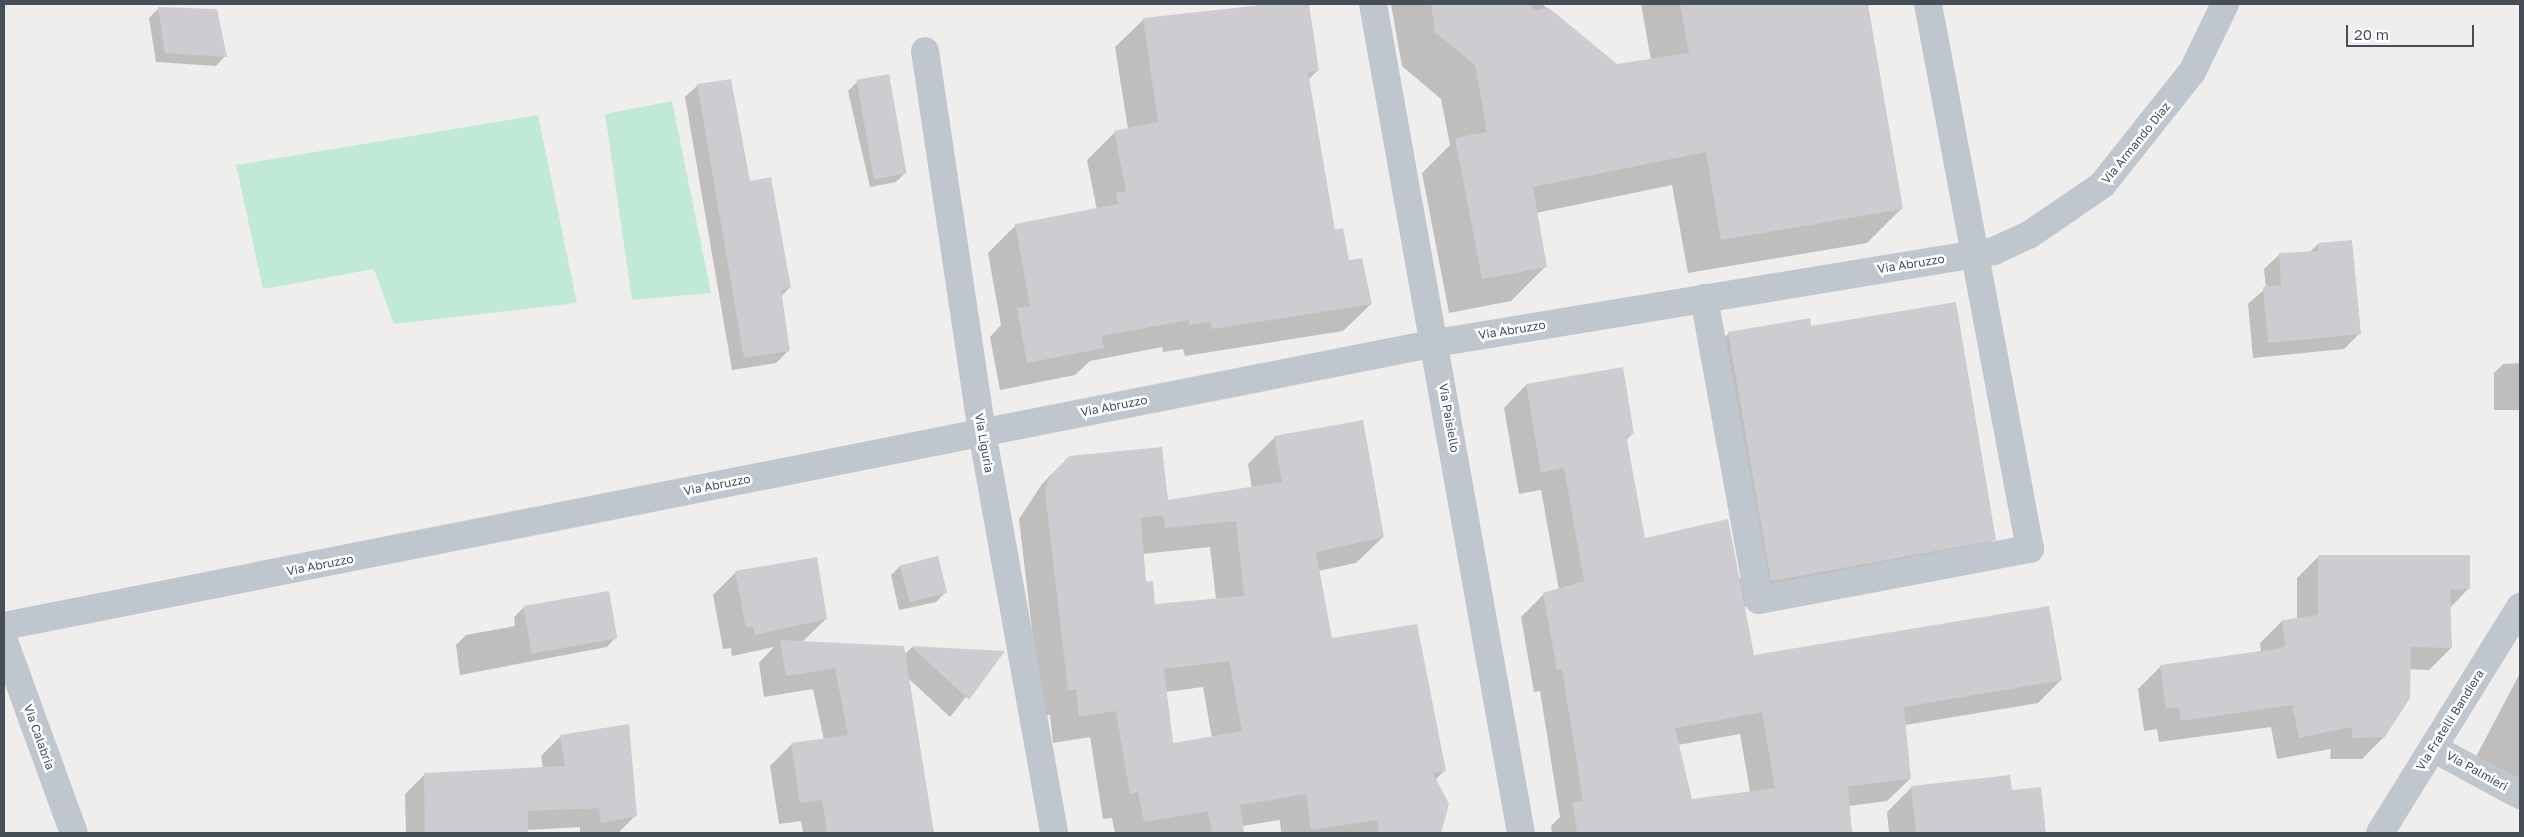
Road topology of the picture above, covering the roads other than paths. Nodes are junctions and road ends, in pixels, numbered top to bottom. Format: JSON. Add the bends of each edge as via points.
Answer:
{"nodes":[{"id":1,"x":1373,"y":4,"type":"edge"},
{"id":2,"x":1928,"y":4,"type":"edge"},
{"id":3,"x":2225,"y":4,"type":"edge"},
{"id":4,"x":925,"y":51,"type":"dead end"},
{"id":5,"x":1978,"y":253,"type":"junction"},
{"id":6,"x":1704,"y":298,"type":"junction"},
{"id":7,"x":1436,"y":343,"type":"junction"},
{"id":8,"x":982,"y":432,"type":"junction"},
{"id":9,"x":2520,"y":607,"type":"edge"},
{"id":10,"x":4,"y":626,"type":"edge"},
{"id":11,"x":4,"y":641,"type":"edge"},
{"id":12,"x":2433,"y":748,"type":"junction"},
{"id":13,"x":2520,"y":795,"type":"edge"},
{"id":14,"x":74,"y":833,"type":"edge"},
{"id":15,"x":1054,"y":833,"type":"edge"},
{"id":16,"x":1521,"y":833,"type":"edge"},
{"id":17,"x":2380,"y":833,"type":"edge"}],
"edges":[{"from":1,"to":7,"type":"street","name":"Via Paisiello"},
{"from":2,"to":5,"type":"street"},
{"from":3,"to":5,"type":"street","name":"Via Armando Diaz","via":[[2192,72],[2102,185],[2029,235]]},
{"from":4,"to":8,"type":"street","name":"Via Liguria"},
{"from":5,"to":6,"type":"street","name":"Via Abruzzo"},
{"from":5,"to":6,"type":"street","via":[[2030,549],[1759,600]]},
{"from":6,"to":7,"type":"street","name":"Via Abruzzo"},
{"from":7,"to":8,"type":"street","name":"Via Abruzzo"},
{"from":7,"to":16,"type":"street","name":"Via Paisiello"},
{"from":8,"to":10,"type":"street","name":"Via Abruzzo"},
{"from":8,"to":15,"type":"street","name":"Via Liguria"},
{"from":9,"to":12,"type":"street","name":"Via Fratelli Bandiera"},
{"from":11,"to":14,"type":"street","name":"Via Calabria"},
{"from":12,"to":13,"type":"street","name":"Via Palmieri"},
{"from":12,"to":17,"type":"street","name":"Via Fratelli Bandiera"}]}
